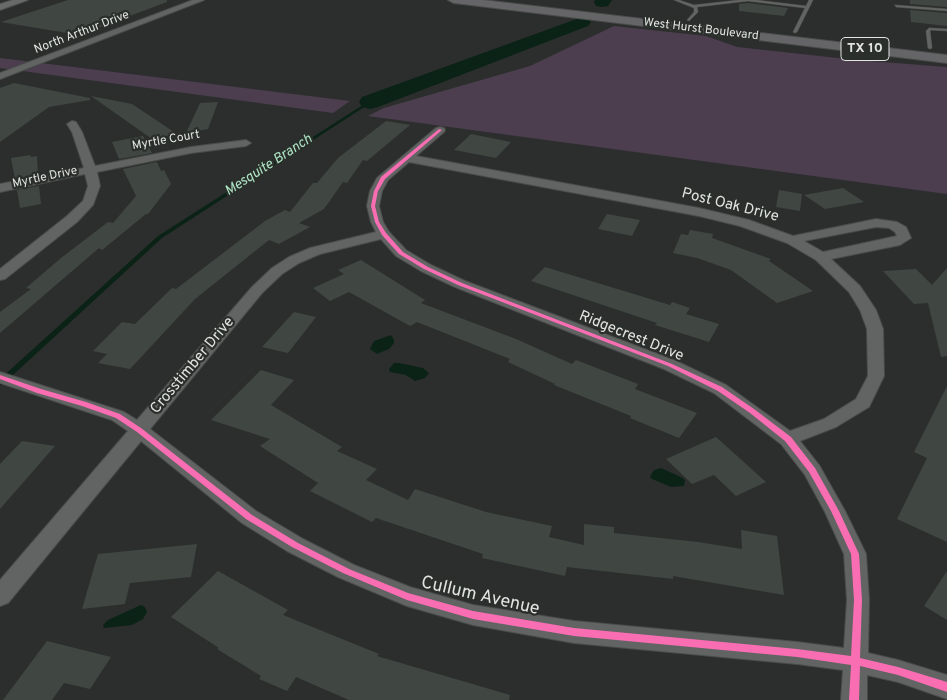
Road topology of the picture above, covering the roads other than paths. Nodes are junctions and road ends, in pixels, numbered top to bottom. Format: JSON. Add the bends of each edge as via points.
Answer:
{"nodes":[{"id":1,"x":23,"y":0,"type":"edge"},
{"id":2,"x":200,"y":0,"type":"edge"},
{"id":3,"x":454,"y":0,"type":"edge"},
{"id":4,"x":520,"y":0,"type":"edge"},
{"id":5,"x":676,"y":0,"type":"edge"},
{"id":6,"x":811,"y":0,"type":"edge"},
{"id":7,"x":694,"y":6,"type":"junction"},
{"id":8,"x":896,"y":6,"type":"dead end"},
{"id":9,"x":0,"y":7,"type":"edge"},
{"id":10,"x":808,"y":7,"type":"junction"},
{"id":11,"x":947,"y":10,"type":"edge"},
{"id":12,"x":689,"y":20,"type":"junction"},
{"id":13,"x":947,"y":30,"type":"edge"},
{"id":14,"x":793,"y":36,"type":"junction"},
{"id":15,"x":930,"y":48,"type":"junction"},
{"id":16,"x":947,"y":50,"type":"edge"},
{"id":17,"x":947,"y":59,"type":"edge"},
{"id":18,"x":0,"y":76,"type":"edge"},
{"id":19,"x":72,"y":124,"type":"dead end"},
{"id":20,"x":440,"y":130,"type":"dead end"},
{"id":21,"x":246,"y":143,"type":"dead end"},
{"id":22,"x":408,"y":158,"type":"junction"},
{"id":23,"x":90,"y":169,"type":"junction"},
{"id":24,"x":0,"y":188,"type":"edge"},
{"id":25,"x":384,"y":234,"type":"junction"},
{"id":26,"x":792,"y":240,"type":"junction"},
{"id":27,"x":821,"y":257,"type":"junction"},
{"id":28,"x":0,"y":276,"type":"edge"},
{"id":29,"x":0,"y":377,"type":"edge"},
{"id":30,"x":140,"y":430,"type":"junction"},
{"id":31,"x":788,"y":439,"type":"junction"},
{"id":32,"x":0,"y":596,"type":"edge"},
{"id":33,"x":856,"y":661,"type":"junction"},
{"id":34,"x":947,"y":687,"type":"edge"},
{"id":35,"x":854,"y":700,"type":"edge"}],
"edges":[{"from":1,"to":9,"type":"street"},
{"from":2,"to":18,"type":"street","name":"North Arthur Drive"},
{"from":3,"to":14,"type":"main road","name":"West Hurst Boulevard","number":"TX 10"},
{"from":4,"to":12,"type":"main road","name":"West Hurst Boulevard","number":"TX 10"},
{"from":5,"to":7,"type":"lane"},
{"from":6,"to":10,"type":"lane"},
{"from":7,"to":10,"type":"lane","via":[[748,0]]},
{"from":7,"to":12,"type":"lane","via":[[696,12]]},
{"from":8,"to":11,"type":"lane"},
{"from":10,"to":14,"type":"lane"},
{"from":12,"to":14,"type":"main road","name":"West Hurst Boulevard","number":"TX 10"},
{"from":13,"to":15,"type":"lane","via":[[928,31]]},
{"from":14,"to":15,"type":"main road","name":"West Hurst Boulevard","number":"TX 10"},
{"from":14,"to":17,"type":"main road","name":"West Hurst Boulevard","number":"TX 10"},
{"from":15,"to":16,"type":"main road","name":"West Hurst Boulevard","number":"TX 10"},
{"from":19,"to":23,"type":"street"},
{"from":20,"to":22,"type":"street","name":"Ridgecrest Drive"},
{"from":21,"to":23,"type":"street","name":"Myrtle Court"},
{"from":22,"to":25,"type":"street","name":"Ridgecrest Drive","via":[[383,178],[376,191],[373,206]]},
{"from":22,"to":26,"type":"street","name":"Post Oak Drive","via":[[698,212],[744,223]]},
{"from":23,"to":24,"type":"street","name":"Myrtle Drive"},
{"from":23,"to":28,"type":"street","via":[[94,186],[89,202]]},
{"from":25,"to":30,"type":"street","name":"Crosstimber Drive","via":[[315,251],[277,271],[257,290]]},
{"from":25,"to":31,"type":"street","name":"Ridgecrest Drive","via":[[401,253],[460,284],[670,365],[720,389]]},
{"from":26,"to":27,"type":"street","name":"Post Oak Drive"},
{"from":26,"to":27,"type":"street","via":[[876,223],[901,230],[904,238]]},
{"from":27,"to":31,"type":"street","name":"Post Oak Drive","via":[[855,289],[868,310],[875,329],[876,376],[863,403],[830,423]]},
{"from":29,"to":30,"type":"street","name":"Cullum Avenue","via":[[118,416]]},
{"from":30,"to":32,"type":"street","name":"Crosstimber Drive"},
{"from":30,"to":33,"type":"street","name":"Cullum Avenue","via":[[249,517],[346,571],[407,596],[473,615],[574,632]]},
{"from":31,"to":33,"type":"street","name":"Ridgecrest Drive","via":[[812,470],[854,554],[858,600]]},
{"from":33,"to":34,"type":"street","name":"Cullum Avenue"},
{"from":33,"to":35,"type":"street","name":"Ridgecrest Drive"}]}
